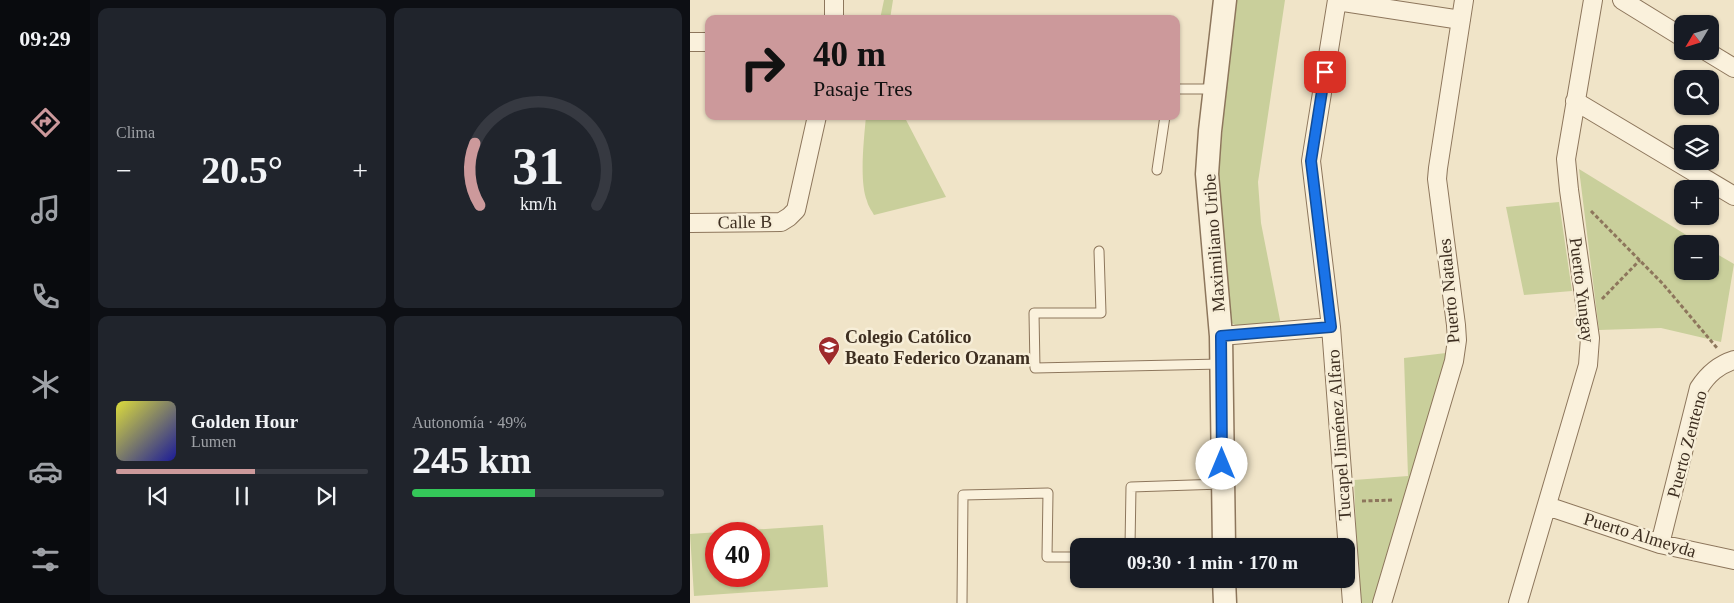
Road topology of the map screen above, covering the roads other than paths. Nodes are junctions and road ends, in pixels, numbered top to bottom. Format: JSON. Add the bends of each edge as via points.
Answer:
{"nodes":[{"id":1,"x":834,"y":0,"type":"edge"},
{"id":2,"x":1225,"y":0,"type":"edge"},
{"id":3,"x":1337,"y":0,"type":"edge"},
{"id":4,"x":1464,"y":0,"type":"edge"},
{"id":5,"x":1592,"y":0,"type":"edge"},
{"id":6,"x":1622,"y":0,"type":"edge"},
{"id":7,"x":834,"y":15,"type":"edge"},
{"id":8,"x":1461,"y":20,"type":"junction"},
{"id":9,"x":1674,"y":32,"type":"edge"},
{"id":10,"x":690,"y":42,"type":"edge"},
{"id":11,"x":705,"y":42,"type":"edge"},
{"id":12,"x":1719,"y":59,"type":"edge"},
{"id":13,"x":1734,"y":68,"type":"edge"},
{"id":14,"x":1180,"y":89,"type":"edge"},
{"id":15,"x":1214,"y":89,"type":"junction"},
{"id":16,"x":1575,"y":101,"type":"junction"},
{"id":17,"x":816,"y":120,"type":"edge"},
{"id":18,"x":1164,"y":120,"type":"edge"},
{"id":19,"x":1157,"y":170,"type":"dead end"},
{"id":20,"x":1734,"y":196,"type":"edge"},
{"id":21,"x":690,"y":223,"type":"edge"},
{"id":22,"x":1099,"y":251,"type":"dead end"},
{"id":23,"x":1331,"y":327,"type":"junction"},
{"id":24,"x":1221,"y":336,"type":"junction"},
{"id":25,"x":1731,"y":361,"type":"edge"},
{"id":26,"x":1221,"y":364,"type":"junction"},
{"id":27,"x":1222,"y":484,"type":"junction"},
{"id":28,"x":1547,"y":506,"type":"junction"},
{"id":29,"x":1130,"y":538,"type":"edge"},
{"id":30,"x":1224,"y":538,"type":"edge"},
{"id":31,"x":1660,"y":544,"type":"junction"},
{"id":32,"x":1070,"y":557,"type":"edge"},
{"id":33,"x":1734,"y":560,"type":"edge"},
{"id":34,"x":1224,"y":588,"type":"edge"},
{"id":35,"x":962,"y":603,"type":"edge"},
{"id":36,"x":1225,"y":603,"type":"edge"},
{"id":37,"x":1352,"y":603,"type":"edge"},
{"id":38,"x":1382,"y":603,"type":"edge"},
{"id":39,"x":1518,"y":603,"type":"edge"}],
"edges":[{"from":1,"to":7,"type":"street"},
{"from":2,"to":15,"type":"street","name":"Maximiliano Uribe"},
{"from":3,"to":8,"type":"street"},
{"from":3,"to":23,"type":"street","name":"Tucapel Jiménez Alfaro","via":[[1311,161]]},
{"from":4,"to":8,"type":"street","name":"Puerto Natales"},
{"from":5,"to":16,"type":"street","name":"Puerto Yungay"},
{"from":6,"to":9,"type":"street"},
{"from":8,"to":38,"type":"street","name":"Puerto Natales","via":[[1437,179],[1457,340],[1454,361]]},
{"from":10,"to":11,"type":"street"},
{"from":12,"to":13,"type":"street"},
{"from":14,"to":15,"type":"lane"},
{"from":15,"to":24,"type":"street","name":"Maximiliano Uribe","via":[[1207,174]]},
{"from":16,"to":20,"type":"street"},
{"from":16,"to":28,"type":"street","name":"Puerto Yungay","via":[[1566,159],[1590,338],[1588,365]]},
{"from":17,"to":21,"type":"street","name":"Calle B","via":[[796,210],[789,217],[781,222]]},
{"from":18,"to":19,"type":"lane"},
{"from":22,"to":26,"type":"lane","via":[[1101,313],[1034,313],[1035,368]]},
{"from":23,"to":24,"type":"street"},
{"from":23,"to":37,"type":"street","name":"Tucapel Jiménez Alfaro"},
{"from":24,"to":26,"type":"street","name":"Maximiliano Uribe"},
{"from":25,"to":31,"type":"street","name":"Puerto Zenteno","via":[[1713,371],[1699,388]]},
{"from":26,"to":27,"type":"street","name":"Maximiliano Uribe"},
{"from":27,"to":29,"type":"lane","via":[[1131,486]]},
{"from":27,"to":30,"type":"street","name":"Maximiliano Uribe"},
{"from":28,"to":31,"type":"street","name":"Puerto Almeyda"},
{"from":28,"to":39,"type":"street","name":"Puerto Yungay"},
{"from":31,"to":33,"type":"street","name":"Puerto Almeyda"},
{"from":32,"to":35,"type":"lane","via":[[1047,557],[1048,493],[963,495]]},
{"from":34,"to":36,"type":"street"}]}
